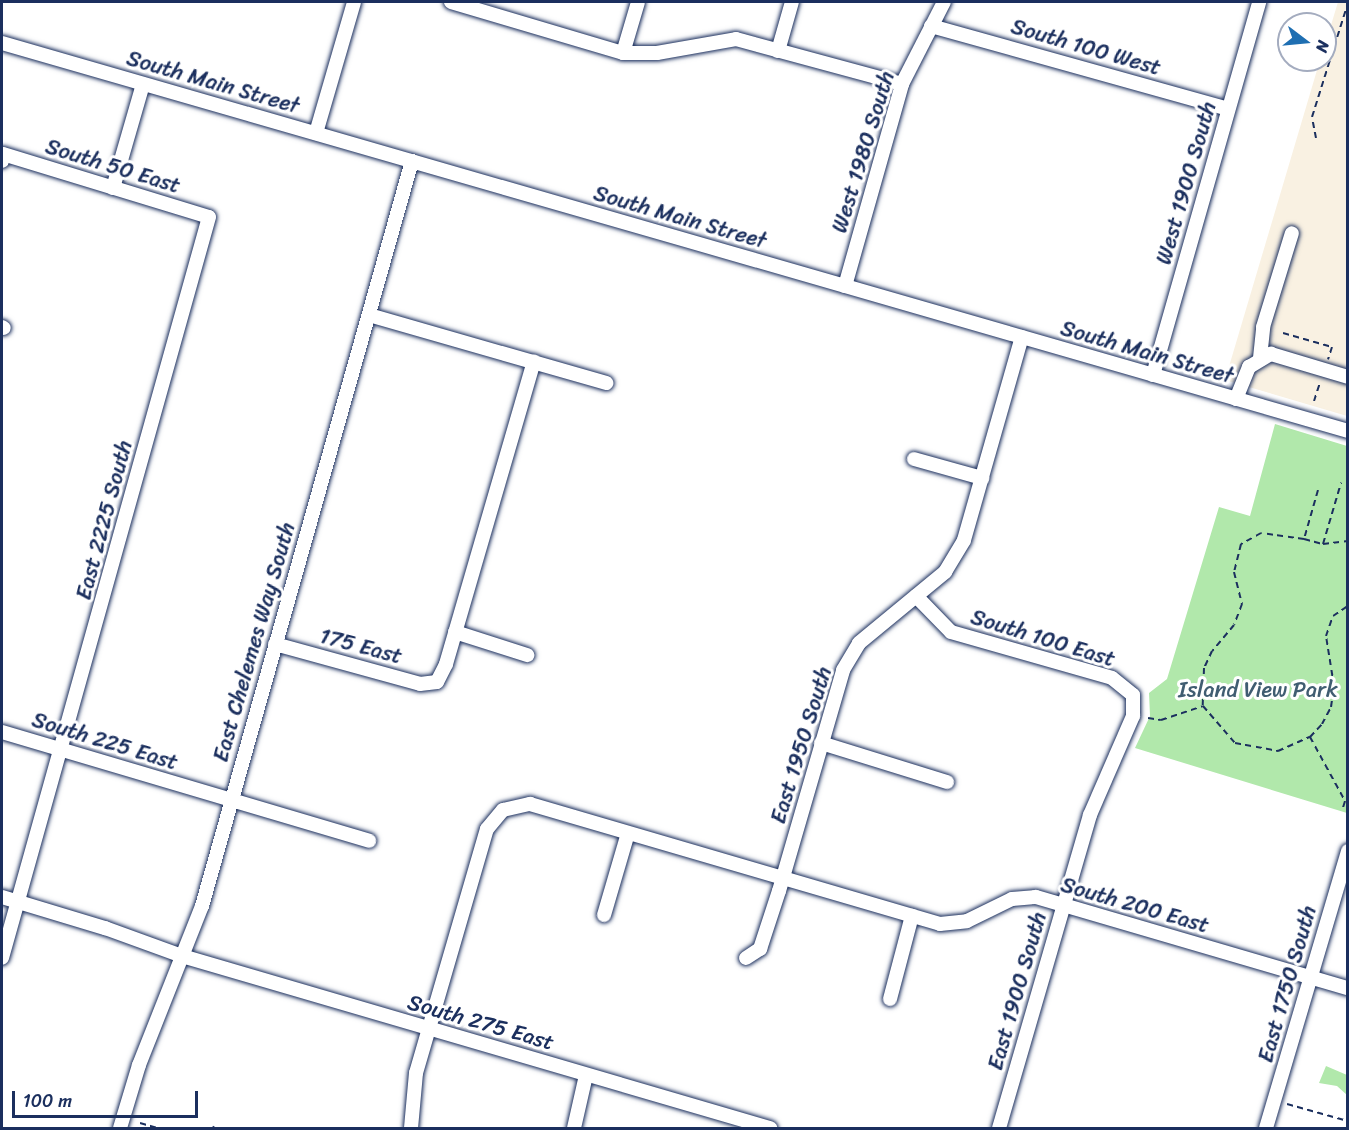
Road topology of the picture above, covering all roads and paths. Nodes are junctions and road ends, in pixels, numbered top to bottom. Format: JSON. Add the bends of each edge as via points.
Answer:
{"nodes":[{"id":1,"x":354,"y":2,"type":"edge"},
{"id":2,"x":451,"y":2,"type":"edge"},
{"id":3,"x":638,"y":2,"type":"edge"},
{"id":4,"x":792,"y":2,"type":"edge"},
{"id":5,"x":944,"y":2,"type":"edge"},
{"id":6,"x":1258,"y":2,"type":"edge"},
{"id":7,"x":1347,"y":3,"type":"edge"},
{"id":8,"x":931,"y":26,"type":"junction"},
{"id":9,"x":2,"y":43,"type":"edge"},
{"id":10,"x":778,"y":51,"type":"junction"},
{"id":11,"x":623,"y":53,"type":"junction"},
{"id":12,"x":143,"y":84,"type":"junction"},
{"id":13,"x":902,"y":84,"type":"junction"},
{"id":14,"x":1228,"y":109,"type":"junction"},
{"id":15,"x":316,"y":133,"type":"junction"},
{"id":16,"x":1316,"y":138,"type":"dead end"},
{"id":17,"x":2,"y":157,"type":"edge"},
{"id":18,"x":412,"y":161,"type":"junction"},
{"id":19,"x":113,"y":188,"type":"junction"},
{"id":20,"x":209,"y":217,"type":"joint"},
{"id":21,"x":1292,"y":234,"type":"dead end"},
{"id":22,"x":845,"y":286,"type":"junction"},
{"id":23,"x":369,"y":315,"type":"junction"},
{"id":24,"x":1283,"y":333,"type":"dead end"},
{"id":25,"x":1022,"y":337,"type":"junction"},
{"id":26,"x":1260,"y":358,"type":"junction"},
{"id":27,"x":1328,"y":359,"type":"dead end"},
{"id":28,"x":534,"y":363,"type":"junction"},
{"id":29,"x":1154,"y":375,"type":"junction"},
{"id":30,"x":1322,"y":377,"type":"dead end"},
{"id":31,"x":1347,"y":377,"type":"edge"},
{"id":32,"x":606,"y":383,"type":"dead end"},
{"id":33,"x":1236,"y":399,"type":"junction"},
{"id":34,"x":1314,"y":401,"type":"dead end"},
{"id":35,"x":1347,"y":432,"type":"edge"},
{"id":36,"x":914,"y":459,"type":"dead end"},
{"id":37,"x":982,"y":478,"type":"junction"},
{"id":38,"x":1341,"y":483,"type":"dead end"},
{"id":39,"x":1318,"y":490,"type":"dead end"},
{"id":40,"x":1304,"y":539,"type":"junction"},
{"id":41,"x":1347,"y":541,"type":"edge"},
{"id":42,"x":1323,"y":544,"type":"junction"},
{"id":43,"x":916,"y":596,"type":"junction"},
{"id":44,"x":1347,"y":606,"type":"edge"},
{"id":45,"x":455,"y":632,"type":"junction"},
{"id":46,"x":275,"y":644,"type":"junction"},
{"id":47,"x":528,"y":655,"type":"dead end"},
{"id":48,"x":1133,"y":695,"type":"joint"},
{"id":49,"x":1203,"y":706,"type":"junction"},
{"id":50,"x":1148,"y":718,"type":"dead end"},
{"id":51,"x":2,"y":732,"type":"edge"},
{"id":52,"x":1310,"y":738,"type":"junction"},
{"id":53,"x":821,"y":743,"type":"junction"},
{"id":54,"x":63,"y":750,"type":"junction"},
{"id":55,"x":947,"y":782,"type":"dead end"},
{"id":56,"x":231,"y":800,"type":"junction"},
{"id":57,"x":1342,"y":811,"type":"dead end"},
{"id":58,"x":628,"y":833,"type":"junction"},
{"id":59,"x":369,"y":841,"type":"dead end"},
{"id":60,"x":1347,"y":851,"type":"edge"},
{"id":61,"x":784,"y":878,"type":"junction"},
{"id":62,"x":2,"y":897,"type":"edge"},
{"id":63,"x":18,"y":902,"type":"junction"},
{"id":64,"x":1064,"y":906,"type":"junction"},
{"id":65,"x":604,"y":915,"type":"dead end"},
{"id":66,"x":912,"y":916,"type":"junction"},
{"id":67,"x":182,"y":956,"type":"junction"},
{"id":68,"x":2,"y":958,"type":"edge"},
{"id":69,"x":746,"y":958,"type":"dead end"},
{"id":70,"x":1311,"y":978,"type":"junction"},
{"id":71,"x":1347,"y":988,"type":"edge"},
{"id":72,"x":890,"y":999,"type":"dead end"},
{"id":73,"x":429,"y":1029,"type":"junction"},
{"id":74,"x":586,"y":1075,"type":"junction"},
{"id":75,"x":1287,"y":1104,"type":"dead end"},
{"id":76,"x":1347,"y":1120,"type":"edge"},
{"id":77,"x":140,"y":1123,"type":"dead end"},
{"id":78,"x":120,"y":1128,"type":"edge"},
{"id":79,"x":158,"y":1128,"type":"edge"},
{"id":80,"x":411,"y":1128,"type":"edge"},
{"id":81,"x":574,"y":1128,"type":"edge"},
{"id":82,"x":770,"y":1128,"type":"edge"},
{"id":83,"x":999,"y":1128,"type":"edge"},
{"id":84,"x":1266,"y":1128,"type":"edge"}],
"edges":[{"from":1,"to":15,"type":"street"},
{"from":2,"to":11,"type":"street"},
{"from":3,"to":11,"type":"street"},
{"from":4,"to":10,"type":"street"},
{"from":5,"to":8,"type":"street","name":"West 1980 South"},
{"from":6,"to":14,"type":"street","name":"West 1900 South"},
{"from":7,"to":16,"type":"path","via":[[1312,117]]},
{"from":8,"to":13,"type":"street","name":"West 1980 South"},
{"from":8,"to":14,"type":"street","name":"South 100 West"},
{"from":9,"to":12,"type":"street","name":"South Main Street"},
{"from":10,"to":11,"type":"street","via":[[736,39],[657,53]]},
{"from":10,"to":13,"type":"street"},
{"from":12,"to":15,"type":"street","name":"South Main Street"},
{"from":12,"to":19,"type":"street"},
{"from":13,"to":22,"type":"street","name":"West 1980 South"},
{"from":14,"to":29,"type":"street","name":"West 1900 South"},
{"from":15,"to":18,"type":"street","name":"South Main Street"},
{"from":17,"to":19,"type":"street","name":"South 50 East"},
{"from":18,"to":22,"type":"street","name":"South Main Street"},
{"from":18,"to":23,"type":"street","name":"East Chelemes Way South"},
{"from":19,"to":20,"type":"street","name":"South 50 East"},
{"from":20,"to":54,"type":"street","name":"East 2225 South"},
{"from":21,"to":26,"type":"street","via":[[1263,327]]},
{"from":22,"to":25,"type":"street","name":"South Main Street"},
{"from":23,"to":28,"type":"street"},
{"from":23,"to":46,"type":"street","name":"East Chelemes Way South"},
{"from":24,"to":27,"type":"path","via":[[1332,347]]},
{"from":25,"to":29,"type":"street","name":"South Main Street"},
{"from":25,"to":37,"type":"street","name":"East 1950 South"},
{"from":26,"to":31,"type":"street","via":[[1271,354]]},
{"from":26,"to":33,"type":"street","via":[[1250,368]]},
{"from":28,"to":32,"type":"street"},
{"from":28,"to":45,"type":"street"},
{"from":29,"to":33,"type":"street","name":"South Main Street"},
{"from":30,"to":34,"type":"path"},
{"from":33,"to":35,"type":"street","name":"South Main Street"},
{"from":36,"to":37,"type":"street"},
{"from":37,"to":43,"type":"street","name":"East 1950 South","via":[[964,540],[945,572]]},
{"from":38,"to":42,"type":"path"},
{"from":39,"to":40,"type":"path"},
{"from":40,"to":42,"type":"path"},
{"from":40,"to":49,"type":"path","via":[[1261,533],[1241,544],[1234,572],[1242,604],[1234,625],[1212,651],[1204,668]]},
{"from":41,"to":42,"type":"path"},
{"from":43,"to":48,"type":"street","name":"South 100 East","via":[[951,632],[1112,678]]},
{"from":43,"to":53,"type":"street","name":"East 1950 South","via":[[859,643],[843,670]]},
{"from":44,"to":52,"type":"path","via":[[1333,616],[1326,636],[1334,686],[1331,707]]},
{"from":45,"to":46,"type":"street","name":"175 East","via":[[437,682],[420,684]]},
{"from":45,"to":47,"type":"street"},
{"from":46,"to":56,"type":"street","name":"East Chelemes Way South"},
{"from":48,"to":64,"type":"street","name":"East 1900 South","via":[[1133,716],[1090,815]]},
{"from":49,"to":50,"type":"path","via":[[1161,720]]},
{"from":49,"to":52,"type":"path","via":[[1235,743],[1278,751]]},
{"from":51,"to":54,"type":"street","name":"South 225 East"},
{"from":52,"to":57,"type":"path","via":[[1345,801]]},
{"from":53,"to":55,"type":"street"},
{"from":53,"to":61,"type":"street","name":"East 1950 South"},
{"from":54,"to":56,"type":"street","name":"South 225 East"},
{"from":54,"to":63,"type":"street","name":"East 2225 South"},
{"from":56,"to":59,"type":"street","name":"South 225 East"},
{"from":56,"to":67,"type":"street","name":"East Chelemes Way South","via":[[202,906]]},
{"from":58,"to":61,"type":"street","name":"South 200 East"},
{"from":58,"to":65,"type":"street"},
{"from":58,"to":73,"type":"street","name":"South 200 East","via":[[530,804],[503,810],[488,829]]},
{"from":60,"to":70,"type":"street","name":"East 1750 South"},
{"from":61,"to":66,"type":"street","name":"South 200 East"},
{"from":61,"to":69,"type":"street","name":"East 1950 South","via":[[760,949]]},
{"from":62,"to":63,"type":"street","name":"South 275 East"},
{"from":63,"to":67,"type":"street","name":"South 275 East"},
{"from":63,"to":68,"type":"street","name":"East 2225 South"},
{"from":64,"to":66,"type":"street","name":"South 200 East","via":[[1035,897],[1012,899],[967,921],[940,924]]},
{"from":64,"to":70,"type":"street","name":"South 200 East"},
{"from":64,"to":83,"type":"street","name":"East 1900 South"},
{"from":66,"to":72,"type":"street"},
{"from":67,"to":73,"type":"street","name":"South 275 East"},
{"from":67,"to":78,"type":"street","name":"East Chelemes Way South","via":[[139,1065]]},
{"from":70,"to":71,"type":"street","name":"South 200 East"},
{"from":70,"to":84,"type":"street","name":"East 1750 South"},
{"from":73,"to":74,"type":"street","name":"South 275 East"},
{"from":73,"to":80,"type":"street","via":[[416,1073]]},
{"from":74,"to":81,"type":"street"},
{"from":74,"to":82,"type":"street","name":"South 275 East"},
{"from":75,"to":76,"type":"path"},
{"from":77,"to":79,"type":"path"}]}
